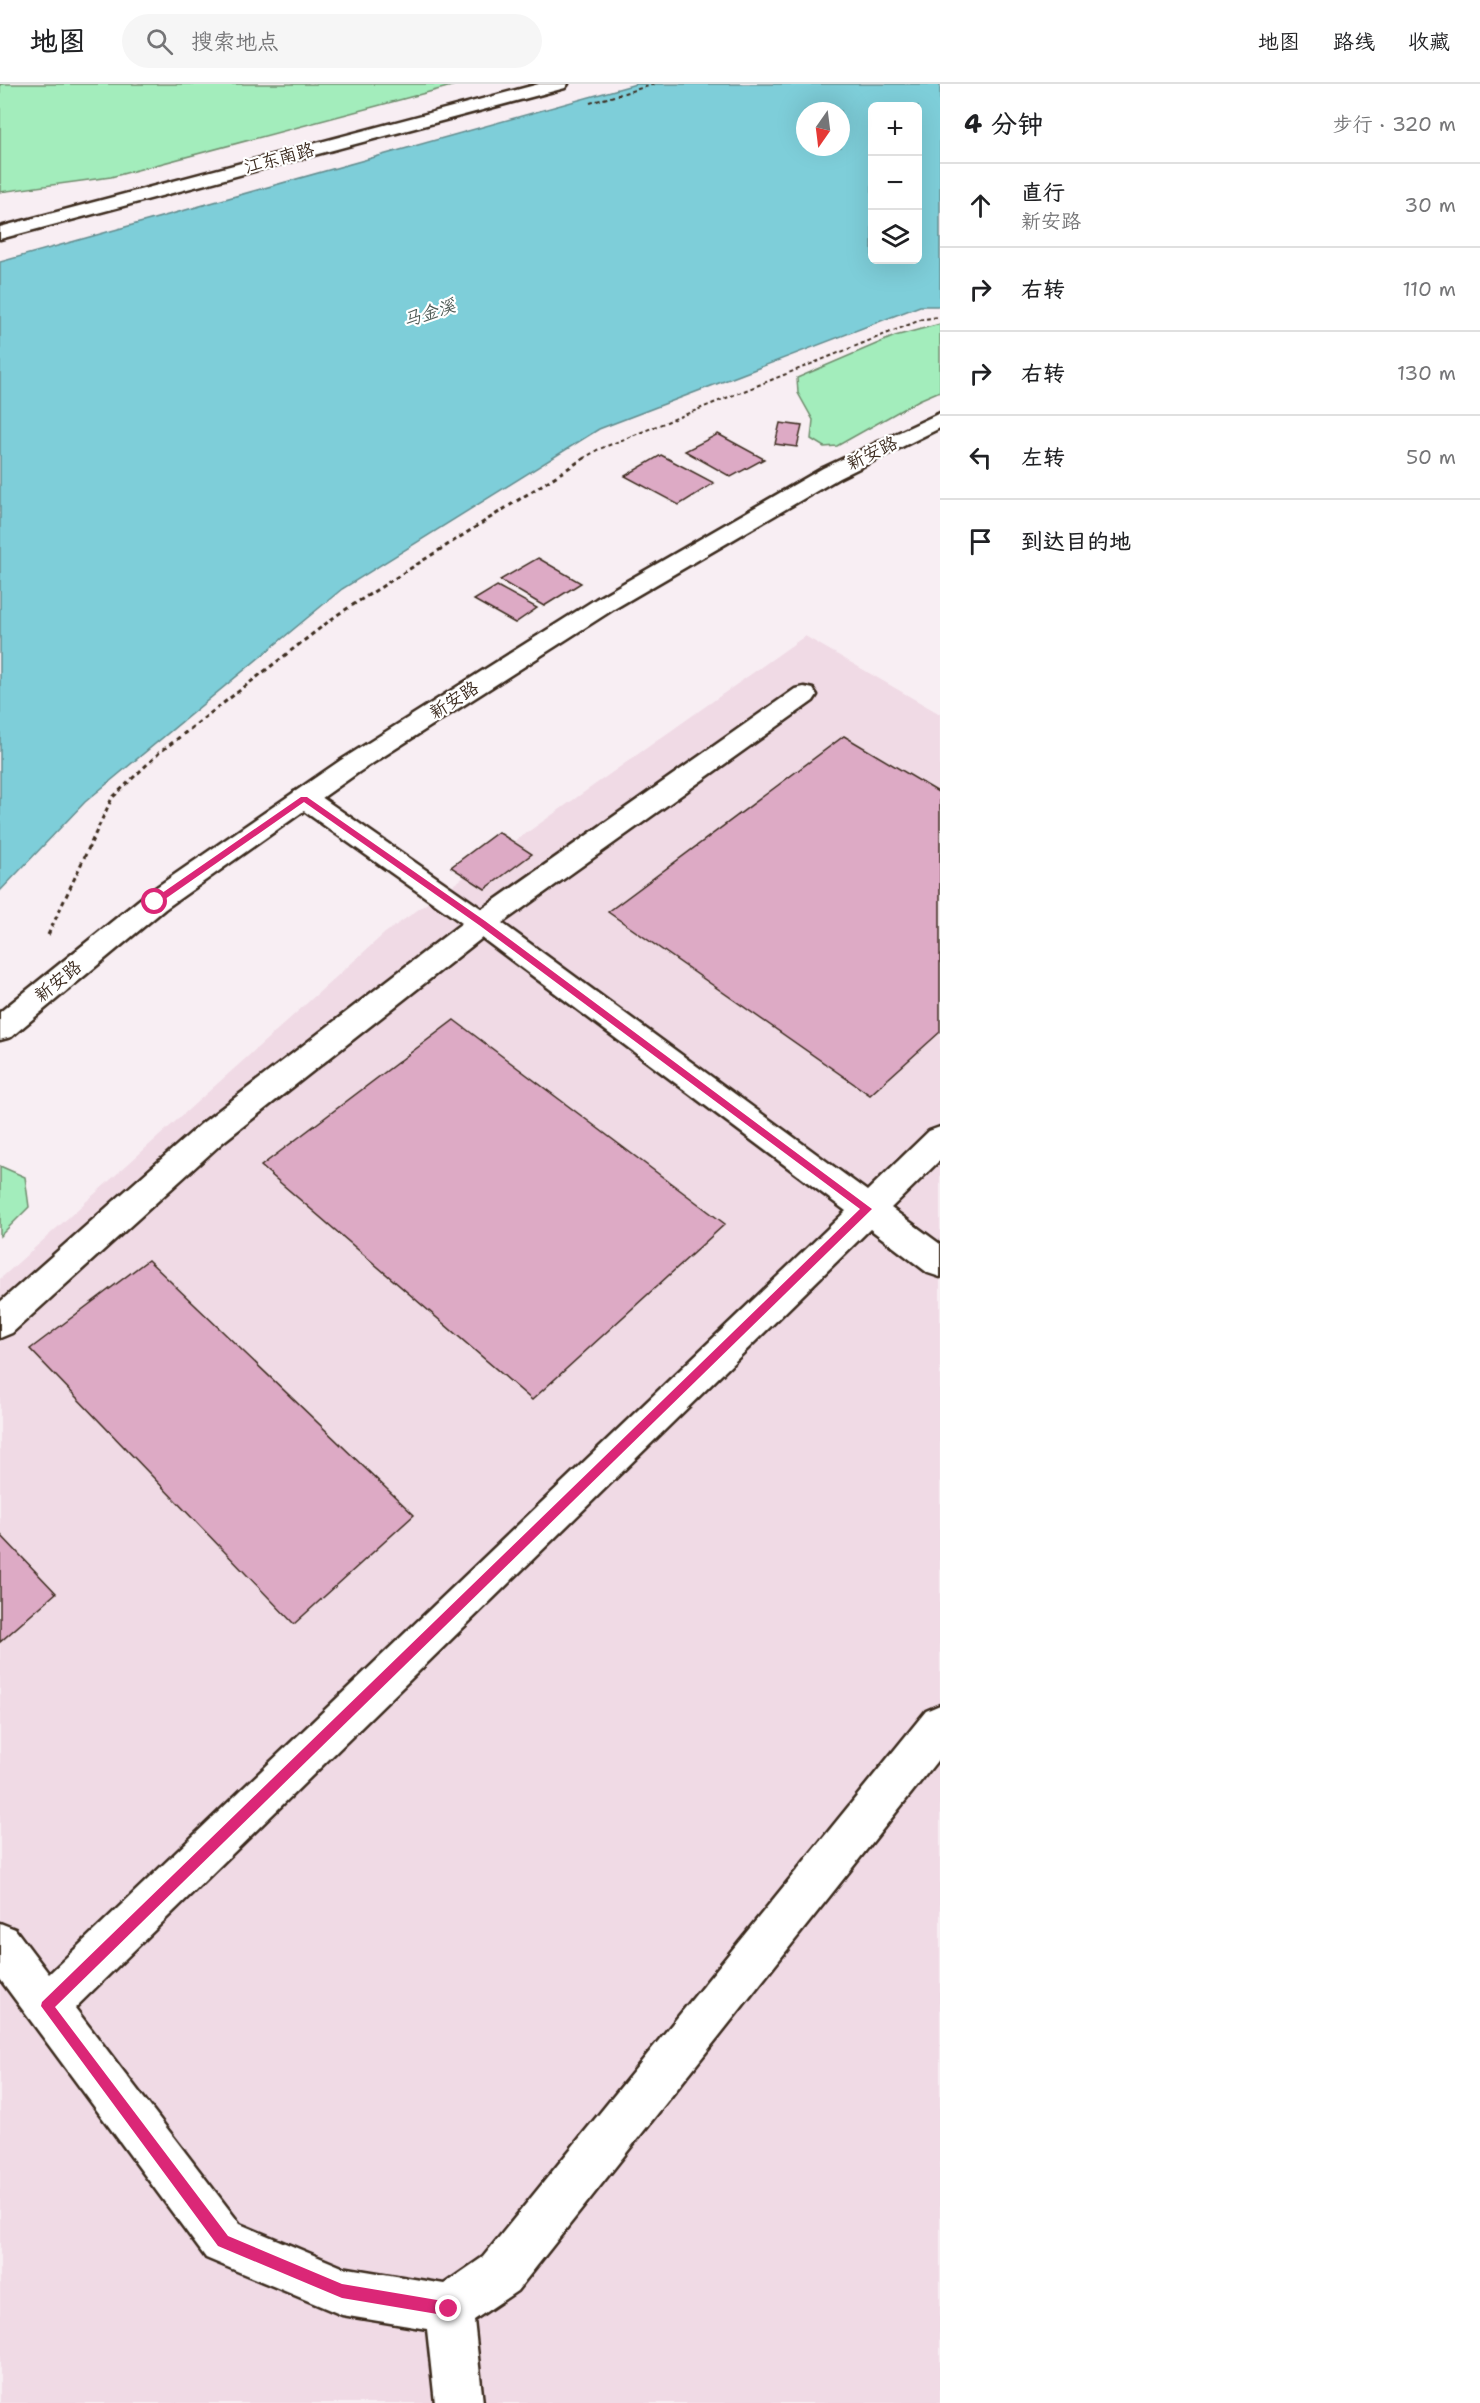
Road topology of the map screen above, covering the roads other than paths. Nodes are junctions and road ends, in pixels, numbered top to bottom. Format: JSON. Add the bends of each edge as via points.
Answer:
{"nodes":[{"id":1,"x":559,"y":84,"type":"edge"},
{"id":2,"x":0,"y":233,"type":"edge"},
{"id":3,"x":940,"y":420,"type":"edge"},
{"id":4,"x":804,"y":695,"type":"dead end"},
{"id":5,"x":304,"y":798,"type":"junction"},
{"id":6,"x":482,"y":923,"type":"junction"},
{"id":7,"x":0,"y":1029,"type":"edge"},
{"id":8,"x":940,"y":1140,"type":"edge"},
{"id":9,"x":867,"y":1209,"type":"junction"},
{"id":10,"x":940,"y":1263,"type":"edge"},
{"id":11,"x":0,"y":1323,"type":"edge"},
{"id":12,"x":940,"y":1725,"type":"edge"},
{"id":13,"x":0,"y":1944,"type":"edge"},
{"id":14,"x":47,"y":2006,"type":"junction"},
{"id":15,"x":449,"y":2309,"type":"junction"},
{"id":16,"x":459,"y":2403,"type":"edge"}],
"edges":[{"from":1,"to":2,"type":"main road","name":"江东南路"},
{"from":3,"to":5,"type":"main road","name":"新安路","via":[[831,473],[605,604]]},
{"from":4,"to":6,"type":"main road"},
{"from":5,"to":6,"type":"main road"},
{"from":5,"to":7,"type":"main road","name":"新安路","via":[[155,902]]},
{"from":6,"to":9,"type":"main road"},
{"from":6,"to":11,"type":"main road","via":[[212,1132]]},
{"from":8,"to":9,"type":"main road"},
{"from":9,"to":10,"type":"main road"},
{"from":9,"to":14,"type":"main road"},
{"from":12,"to":15,"type":"main road","via":[[500,2274]]},
{"from":13,"to":14,"type":"main road"},
{"from":14,"to":15,"type":"main road","via":[[223,2241],[342,2291]]},
{"from":15,"to":16,"type":"main road"}]}
